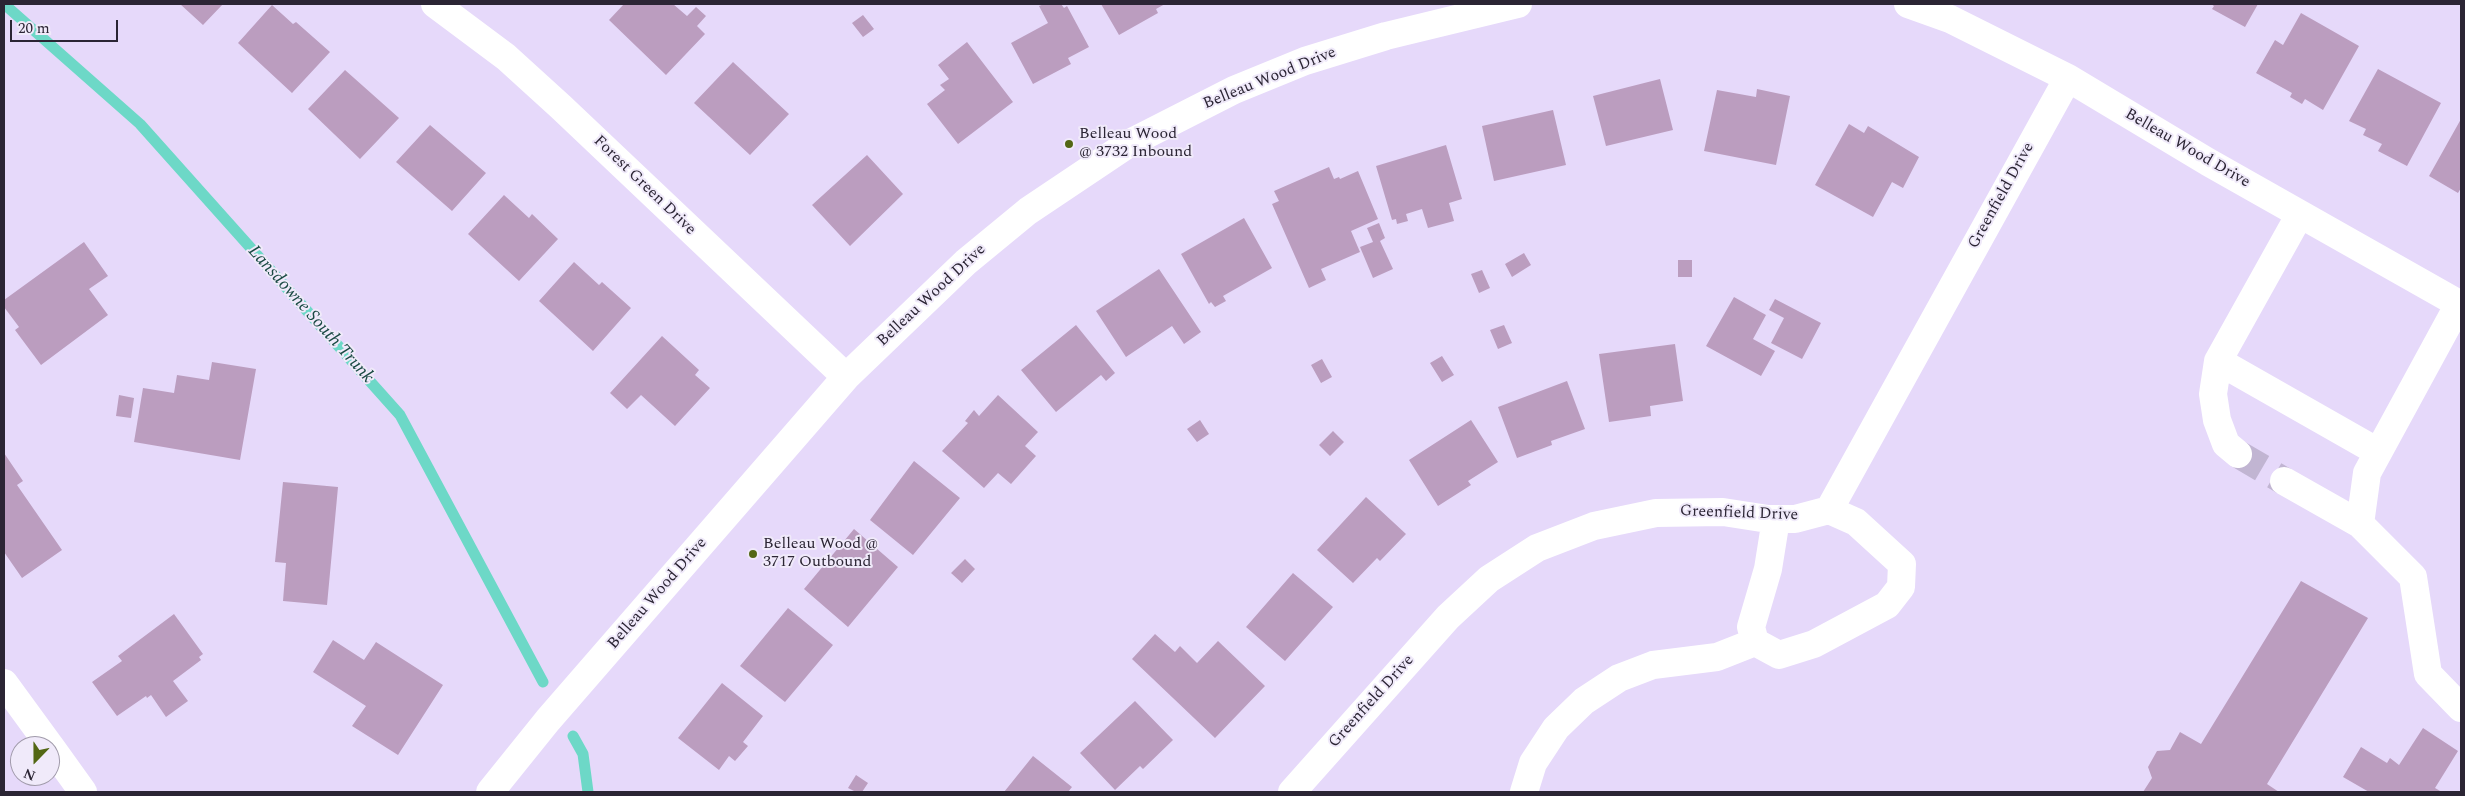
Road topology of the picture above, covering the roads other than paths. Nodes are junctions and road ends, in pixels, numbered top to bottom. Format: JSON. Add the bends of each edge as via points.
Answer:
{"nodes":[{"id":1,"x":435,"y":4,"type":"edge"},
{"id":2,"x":1518,"y":4,"type":"edge"},
{"id":3,"x":1908,"y":4,"type":"edge"},
{"id":4,"x":2068,"y":78,"type":"junction"},
{"id":5,"x":2300,"y":214,"type":"junction"},
{"id":6,"x":2460,"y":304,"type":"edge"},
{"id":7,"x":2218,"y":361,"type":"junction"},
{"id":8,"x":846,"y":377,"type":"junction"},
{"id":9,"x":2378,"y":452,"type":"junction"},
{"id":10,"x":2238,"y":454,"type":"tunnel mouth"},
{"id":11,"x":2284,"y":481,"type":"tunnel mouth"},
{"id":12,"x":1829,"y":510,"type":"junction"},
{"id":13,"x":1776,"y":519,"type":"junction"},
{"id":14,"x":2360,"y":524,"type":"junction"},
{"id":15,"x":1755,"y":642,"type":"junction"},
{"id":16,"x":4,"y":683,"type":"edge"},
{"id":17,"x":2461,"y":708,"type":"edge"},
{"id":18,"x":43,"y":736,"type":"edge"},
{"id":19,"x":60,"y":760,"type":"edge"},
{"id":20,"x":83,"y":792,"type":"edge"},
{"id":21,"x":490,"y":792,"type":"edge"},
{"id":22,"x":1292,"y":792,"type":"edge"},
{"id":23,"x":1524,"y":792,"type":"edge"}],
"edges":[{"from":1,"to":8,"type":"street","name":"Forest Green Drive","via":[[506,57]]},
{"from":2,"to":8,"type":"street","name":"Belleau Wood Drive","via":[[1386,36],[1305,62],[1234,90],[1128,144],[1028,211],[966,262]]},
{"from":3,"to":4,"type":"street","name":"Belleau Wood Drive","via":[[1950,19]]},
{"from":4,"to":5,"type":"street","name":"Belleau Wood Drive"},
{"from":4,"to":12,"type":"street","name":"Greenfield Drive"},
{"from":5,"to":6,"type":"street","name":"Belleau Wood Drive"},
{"from":5,"to":7,"type":"street"},
{"from":6,"to":9,"type":"street"},
{"from":7,"to":9,"type":"street"},
{"from":7,"to":10,"type":"street","via":[[2213,394],[2217,420],[2226,444]]},
{"from":8,"to":21,"type":"street","name":"Belleau Wood Drive","via":[[548,720]]},
{"from":9,"to":14,"type":"street","via":[[2367,473]]},
{"from":11,"to":14,"type":"street"},
{"from":12,"to":13,"type":"street","name":"Greenfield Drive","via":[[1795,519]]},
{"from":12,"to":15,"type":"street","via":[[1856,522],[1902,564],[1901,586],[1887,605],[1814,644],[1779,655]]},
{"from":13,"to":15,"type":"street","via":[[1768,569],[1751,627]]},
{"from":13,"to":22,"type":"street","name":"Greenfield Drive","via":[[1723,512],[1656,513],[1594,526],[1537,548],[1489,579],[1448,617]]},
{"from":14,"to":17,"type":"street","via":[[2413,576],[2428,674]]},
{"from":15,"to":23,"type":"street","via":[[1717,657],[1653,665],[1619,678],[1584,701],[1556,728],[1533,763]]},
{"from":16,"to":18,"type":"street"},
{"from":19,"to":20,"type":"street"}]}
